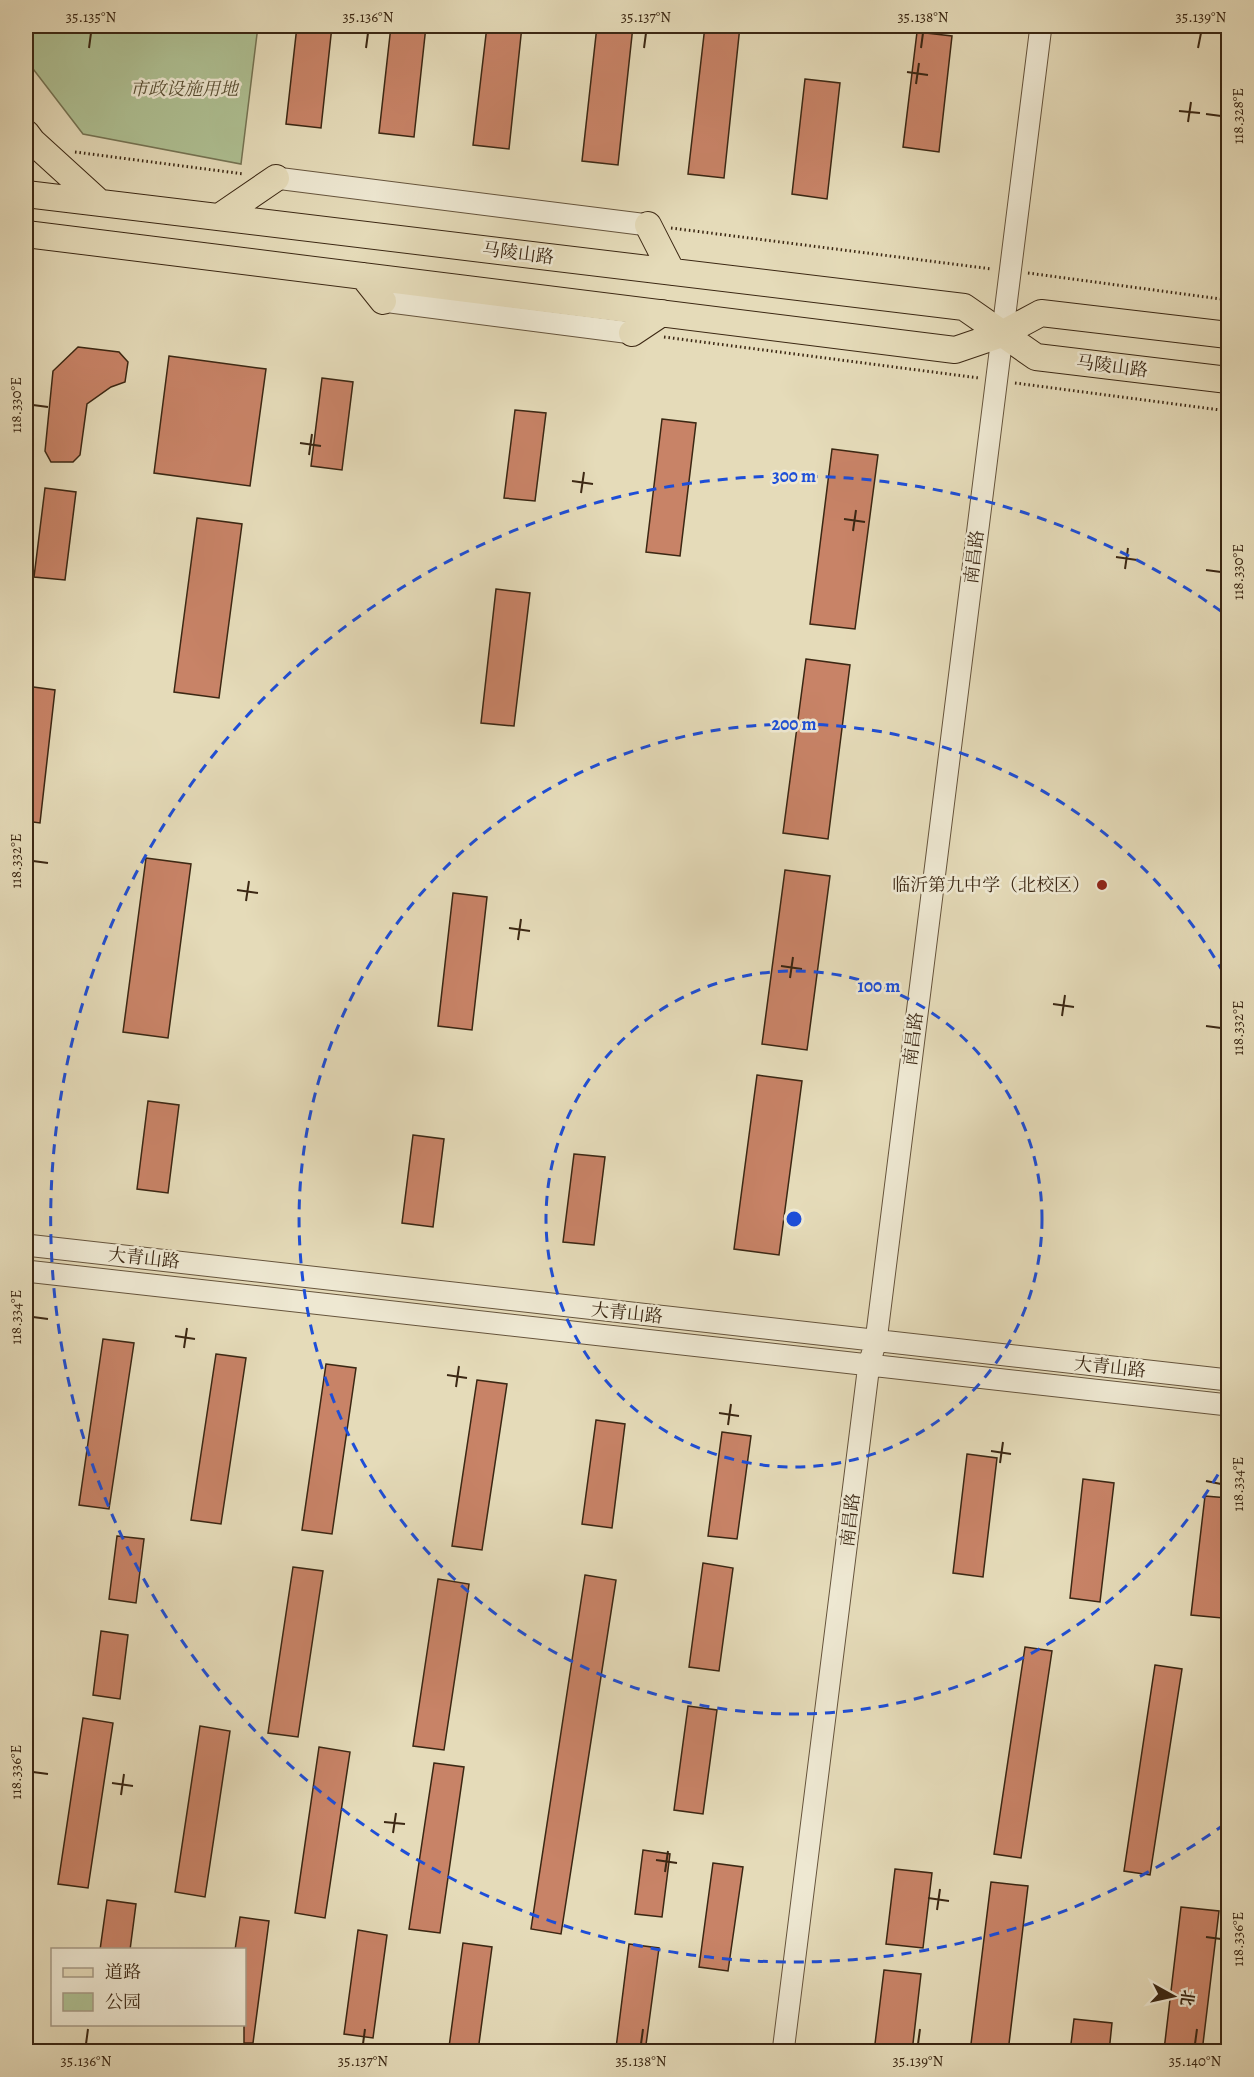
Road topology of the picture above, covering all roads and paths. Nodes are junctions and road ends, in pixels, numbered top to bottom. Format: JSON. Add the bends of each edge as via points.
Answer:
{"nodes":[{"id":1,"x":1041,"y":26,"type":"edge"},
{"id":2,"x":26,"y":134,"type":"edge"},
{"id":3,"x":74,"y":152,"type":"dead end"},
{"id":4,"x":276,"y":178,"type":"junction"},
{"id":5,"x":26,"y":194,"type":"edge"},
{"id":6,"x":100,"y":203,"type":"junction"},
{"id":7,"x":219,"y":217,"type":"junction"},
{"id":8,"x":648,"y":225,"type":"junction"},
{"id":9,"x":26,"y":234,"type":"edge"},
{"id":10,"x":62,"y":239,"type":"junction"},
{"id":11,"x":26,"y":254,"type":"edge"},
{"id":12,"x":1010,"y":271,"type":"junction"},
{"id":13,"x":672,"y":272,"type":"junction"},
{"id":14,"x":363,"y":276,"type":"junction"},
{"id":15,"x":1228,"y":300,"type":"edge"},
{"id":16,"x":383,"y":301,"type":"joint"},
{"id":17,"x":662,"y":313,"type":"junction"},
{"id":18,"x":1228,"y":317,"type":"edge"},
{"id":19,"x":632,"y":333,"type":"junction"},
{"id":20,"x":1002,"y":333,"type":"junction"},
{"id":21,"x":1216,"y":334,"type":"edge"},
{"id":22,"x":996,"y":380,"type":"junction"},
{"id":23,"x":1228,"y":380,"type":"edge"},
{"id":24,"x":1228,"y":411,"type":"edge"},
{"id":25,"x":26,"y":1245,"type":"edge"},
{"id":26,"x":26,"y":1271,"type":"edge"},
{"id":27,"x":876,"y":1341,"type":"junction"},
{"id":28,"x":870,"y":1364,"type":"junction"},
{"id":29,"x":1228,"y":1380,"type":"edge"},
{"id":30,"x":1228,"y":1406,"type":"edge"},
{"id":31,"x":783,"y":2052,"type":"edge"}],
"edges":[{"from":1,"to":12,"type":"street","name":"南昌路"},
{"from":2,"to":6,"type":"main road"},
{"from":3,"to":4,"type":"path"},
{"from":4,"to":7,"type":"main road"},
{"from":4,"to":8,"type":"street"},
{"from":5,"to":6,"type":"main road","name":"马陵山路"},
{"from":6,"to":7,"type":"main road","name":"马陵山路"},
{"from":7,"to":13,"type":"main road","name":"马陵山路"},
{"from":8,"to":12,"type":"path"},
{"from":8,"to":13,"type":"main road"},
{"from":9,"to":10,"type":"main road"},
{"from":10,"to":11,"type":"main road"},
{"from":10,"to":14,"type":"main road"},
{"from":12,"to":15,"type":"path"},
{"from":12,"to":20,"type":"street","name":"南昌路"},
{"from":13,"to":20,"type":"main road","name":"马陵山路","via":[[964,307]]},
{"from":14,"to":16,"type":"main road"},
{"from":14,"to":17,"type":"main road"},
{"from":16,"to":19,"type":"street"},
{"from":17,"to":19,"type":"main road"},
{"from":17,"to":20,"type":"main road","via":[[955,350]]},
{"from":18,"to":21,"type":"main road"},
{"from":19,"to":22,"type":"path"},
{"from":20,"to":21,"type":"main road","via":[[1041,313]]},
{"from":20,"to":22,"type":"street","name":"南昌路"},
{"from":20,"to":23,"type":"main road","name":"马陵山路","via":[[1036,357]]},
{"from":22,"to":24,"type":"path"},
{"from":22,"to":27,"type":"street","name":"南昌路"},
{"from":25,"to":27,"type":"street","name":"大青山路"},
{"from":26,"to":28,"type":"street","name":"大青山路"},
{"from":27,"to":28,"type":"street","name":"南昌路"},
{"from":27,"to":29,"type":"street","name":"大青山路"},
{"from":28,"to":30,"type":"street","name":"大青山路"},
{"from":28,"to":31,"type":"street","name":"南昌路"}]}
